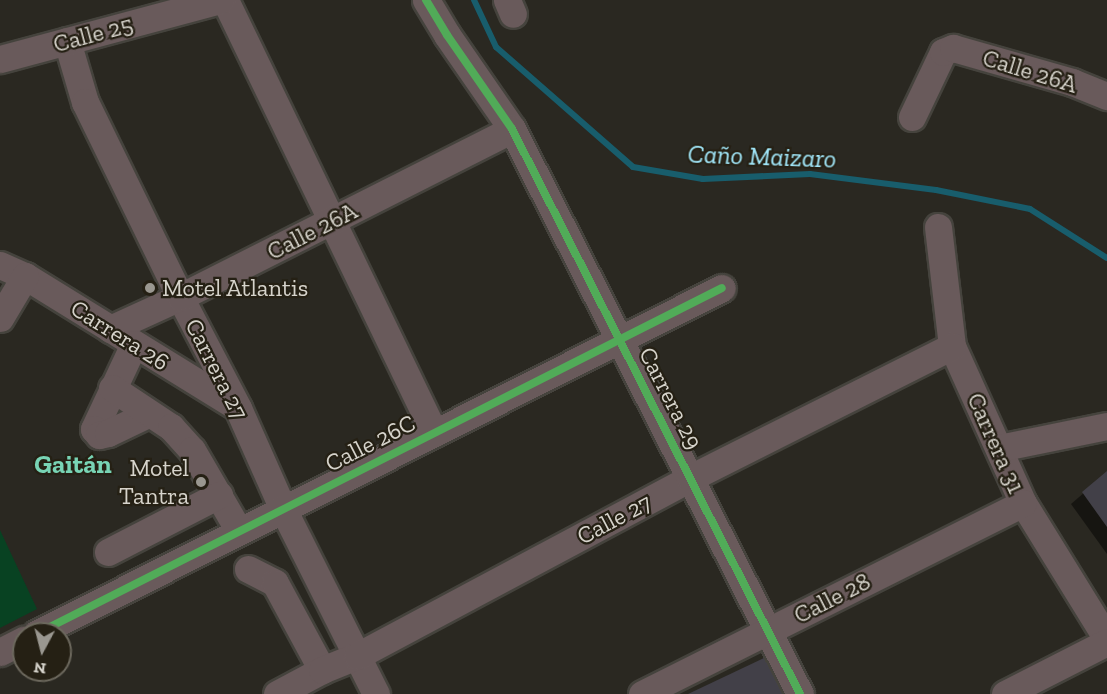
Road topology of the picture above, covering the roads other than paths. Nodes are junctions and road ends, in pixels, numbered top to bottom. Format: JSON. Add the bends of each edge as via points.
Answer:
{"nodes":[{"id":1,"x":220,"y":0,"type":"edge"},
{"id":2,"x":225,"y":0,"type":"edge"},
{"id":3,"x":426,"y":0,"type":"edge"},
{"id":4,"x":67,"y":41,"type":"junction"},
{"id":5,"x":0,"y":59,"type":"edge"},
{"id":6,"x":1107,"y":96,"type":"edge"},
{"id":7,"x":912,"y":117,"type":"dead end"},
{"id":8,"x":512,"y":129,"type":"junction"},
{"id":9,"x":332,"y":220,"type":"junction"},
{"id":10,"x":938,"y":227,"type":"dead end"},
{"id":11,"x":0,"y":265,"type":"edge"},
{"id":12,"x":25,"y":276,"type":"junction"},
{"id":13,"x":722,"y":288,"type":"dead end"},
{"id":14,"x":180,"y":297,"type":"junction"},
{"id":15,"x":0,"y":318,"type":"edge"},
{"id":16,"x":110,"y":329,"type":"junction"},
{"id":17,"x":619,"y":339,"type":"junction"},
{"id":18,"x":134,"y":344,"type":"junction"},
{"id":19,"x":952,"y":346,"type":"junction"},
{"id":20,"x":112,"y":388,"type":"junction"},
{"id":21,"x":238,"y":408,"type":"junction"},
{"id":22,"x":148,"y":414,"type":"junction"},
{"id":23,"x":1107,"y":426,"type":"edge"},
{"id":24,"x":434,"y":433,"type":"junction"},
{"id":25,"x":999,"y":448,"type":"junction"},
{"id":26,"x":690,"y":478,"type":"junction"},
{"id":27,"x":219,"y":495,"type":"junction"},
{"id":28,"x":1023,"y":503,"type":"junction"},
{"id":29,"x":283,"y":509,"type":"junction"},
{"id":30,"x":239,"y":531,"type":"junction"},
{"id":31,"x":108,"y":552,"type":"dead end"},
{"id":32,"x":248,"y":569,"type":"dead end"},
{"id":33,"x":60,"y":622,"type":"edge"},
{"id":34,"x":768,"y":630,"type":"junction"},
{"id":35,"x":1107,"y":641,"type":"edge"},
{"id":36,"x":357,"y":656,"type":"junction"},
{"id":37,"x":322,"y":670,"type":"junction"},
{"id":38,"x":277,"y":694,"type":"edge"},
{"id":39,"x":376,"y":694,"type":"edge"},
{"id":40,"x":642,"y":694,"type":"edge"},
{"id":41,"x":800,"y":694,"type":"edge"},
{"id":42,"x":1005,"y":694,"type":"edge"}],
"edges":[{"from":1,"to":4,"type":"street","name":"Calle 25"},
{"from":2,"to":9,"type":"street"},
{"from":3,"to":8,"type":"street","name":"Carrera 29"},
{"from":4,"to":5,"type":"street","name":"Calle 25"},
{"from":4,"to":14,"type":"street","name":"Carrera 27","via":[[85,102]]},
{"from":6,"to":7,"type":"street","name":"Calle 26A","via":[[953,48],[944,52]]},
{"from":8,"to":9,"type":"street","name":"Calle 26A"},
{"from":8,"to":17,"type":"street","name":"Carrera 29"},
{"from":9,"to":14,"type":"street","name":"Calle 26A"},
{"from":9,"to":24,"type":"street"},
{"from":10,"to":19,"type":"street","name":"Carrera 31"},
{"from":11,"to":12,"type":"street","name":"Carrera 26"},
{"from":12,"to":15,"type":"street"},
{"from":12,"to":16,"type":"street","name":"Carrera 26"},
{"from":13,"to":17,"type":"street","name":"Calle 26C"},
{"from":14,"to":16,"type":"street","name":"Calle 26A"},
{"from":14,"to":21,"type":"street","name":"Carrera 27"},
{"from":16,"to":18,"type":"street","name":"Carrera 26"},
{"from":17,"to":24,"type":"street","name":"Calle 26C"},
{"from":17,"to":26,"type":"street","name":"Carrera 29"},
{"from":18,"to":20,"type":"street"},
{"from":18,"to":21,"type":"street","name":"Carrera 26"},
{"from":19,"to":25,"type":"street","name":"Carrera 31"},
{"from":19,"to":26,"type":"street","name":"Calle 27"},
{"from":20,"to":22,"type":"street"},
{"from":20,"to":22,"type":"street","via":[[94,429],[99,435]]},
{"from":21,"to":29,"type":"street","name":"Carrera 27"},
{"from":22,"to":27,"type":"street","via":[[171,426],[192,450]]},
{"from":23,"to":25,"type":"street"},
{"from":24,"to":29,"type":"street","name":"Calle 26C"},
{"from":25,"to":28,"type":"street","name":"Carrera 31"},
{"from":26,"to":34,"type":"street","name":"Carrera 29"},
{"from":26,"to":36,"type":"street","name":"Calle 27"},
{"from":27,"to":30,"type":"street"},
{"from":27,"to":31,"type":"street"},
{"from":28,"to":34,"type":"street","name":"Calle 28"},
{"from":28,"to":35,"type":"street","name":"Carrera 31"},
{"from":29,"to":30,"type":"street","name":"Calle 26C"},
{"from":29,"to":36,"type":"street","name":"Carrera 27"},
{"from":30,"to":33,"type":"street","name":"Calle 26C"},
{"from":32,"to":37,"type":"street","via":[[275,583]]},
{"from":34,"to":40,"type":"street","name":"Calle 28"},
{"from":34,"to":41,"type":"street","name":"Carrera 29"},
{"from":35,"to":42,"type":"street"},
{"from":36,"to":37,"type":"street","name":"Calle 27"},
{"from":36,"to":39,"type":"street","name":"Carrera 27"},
{"from":37,"to":38,"type":"street","name":"Calle 27"}]}
